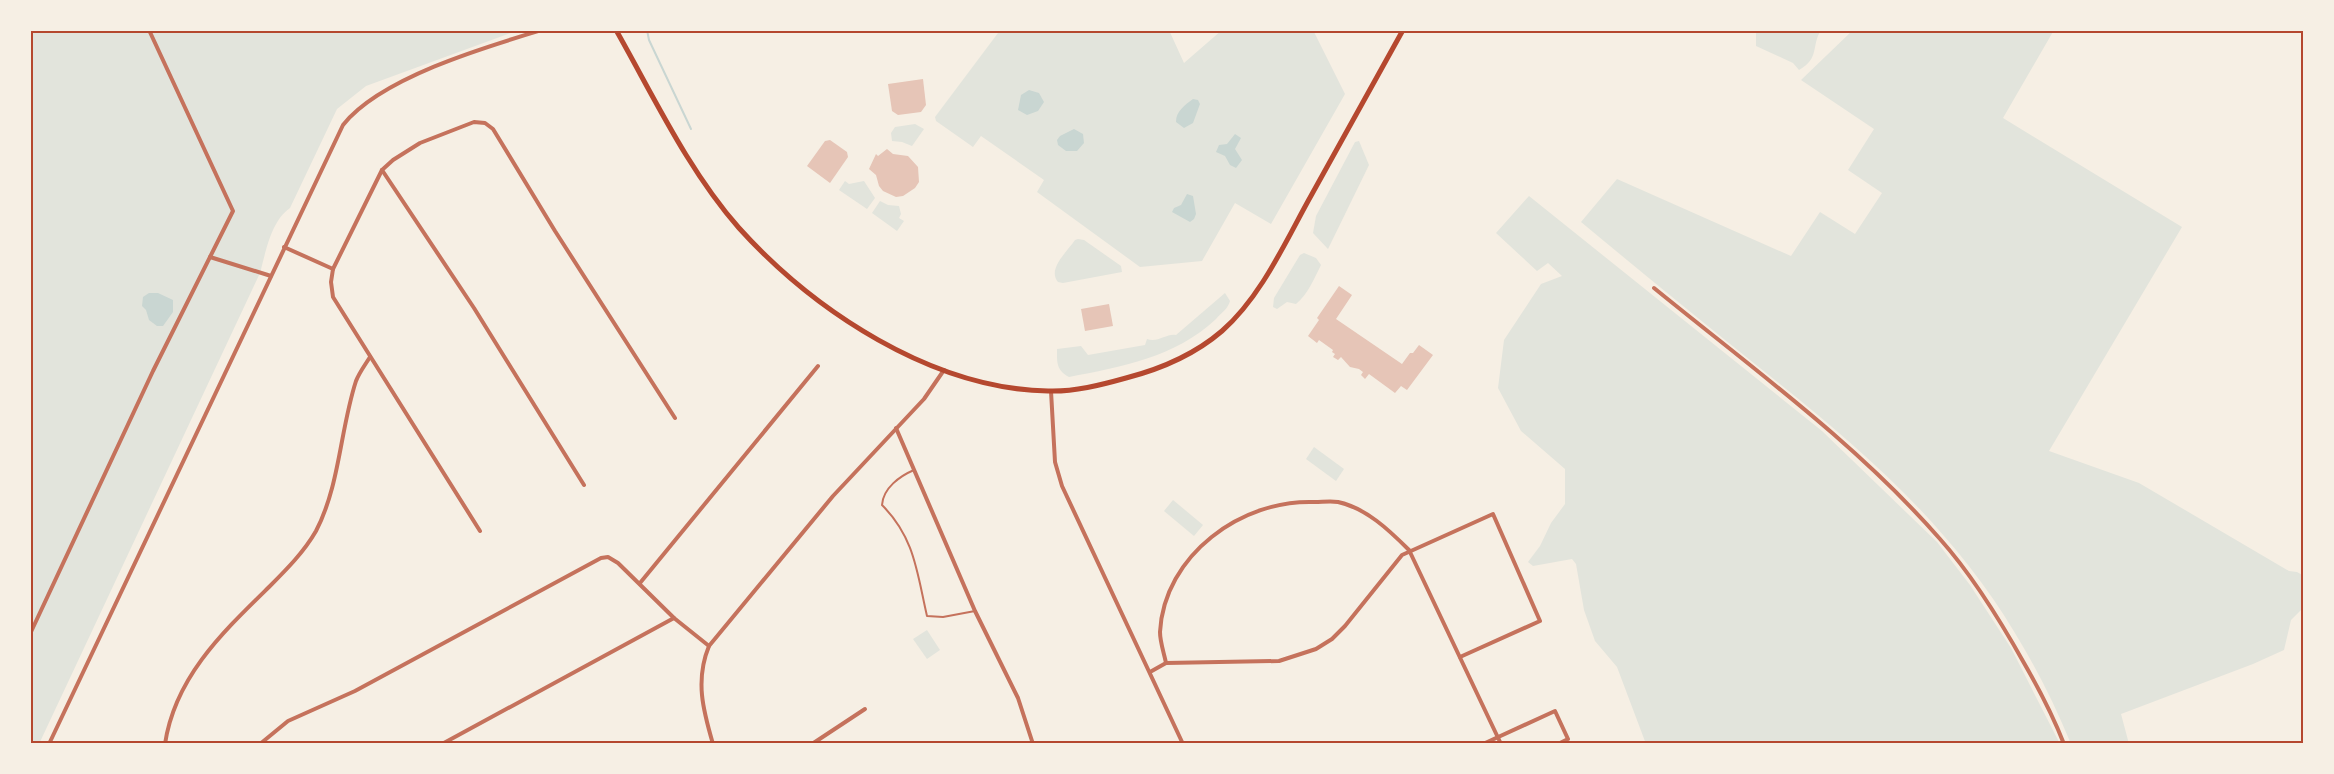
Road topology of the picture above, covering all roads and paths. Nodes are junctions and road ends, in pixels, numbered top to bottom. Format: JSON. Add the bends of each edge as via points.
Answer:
{"nodes":[{"id":1,"x":149,"y":30,"type":"edge"},
{"id":2,"x":543,"y":30,"type":"edge"},
{"id":3,"x":616,"y":30,"type":"edge"},
{"id":4,"x":1403,"y":30,"type":"edge"},
{"id":5,"x":382,"y":170,"type":"junction"},
{"id":6,"x":284,"y":247,"type":"junction"},
{"id":7,"x":210,"y":257,"type":"junction"},
{"id":8,"x":333,"y":269,"type":"junction"},
{"id":9,"x":270,"y":276,"type":"junction"},
{"id":10,"x":1654,"y":288,"type":"dead end"},
{"id":11,"x":370,"y":357,"type":"junction"},
{"id":12,"x":818,"y":366,"type":"dead end"},
{"id":13,"x":944,"y":370,"type":"junction"},
{"id":14,"x":1051,"y":391,"type":"junction"},
{"id":15,"x":675,"y":418,"type":"dead end"},
{"id":16,"x":896,"y":428,"type":"junction"},
{"id":17,"x":914,"y":470,"type":"junction"},
{"id":18,"x":584,"y":485,"type":"dead end"},
{"id":19,"x":480,"y":531,"type":"dead end"},
{"id":20,"x":1409,"y":550,"type":"junction"},
{"id":21,"x":640,"y":583,"type":"junction"},
{"id":22,"x":975,"y":611,"type":"junction"},
{"id":23,"x":674,"y":618,"type":"junction"},
{"id":24,"x":30,"y":634,"type":"edge"},
{"id":25,"x":709,"y":646,"type":"junction"},
{"id":26,"x":1460,"y":657,"type":"junction"},
{"id":27,"x":1166,"y":663,"type":"junction"},
{"id":28,"x":1150,"y":672,"type":"junction"},
{"id":29,"x":865,"y":709,"type":"dead end"},
{"id":30,"x":1498,"y":737,"type":"junction"},
{"id":31,"x":49,"y":744,"type":"edge"},
{"id":32,"x":165,"y":744,"type":"edge"},
{"id":33,"x":260,"y":744,"type":"edge"},
{"id":34,"x":442,"y":744,"type":"edge"},
{"id":35,"x":713,"y":744,"type":"edge"},
{"id":36,"x":812,"y":744,"type":"edge"},
{"id":37,"x":1033,"y":744,"type":"edge"},
{"id":38,"x":1183,"y":744,"type":"edge"},
{"id":39,"x":1483,"y":744,"type":"edge"},
{"id":40,"x":1501,"y":744,"type":"edge"},
{"id":41,"x":1558,"y":744,"type":"edge"},
{"id":42,"x":2064,"y":744,"type":"edge"}],
"edges":[{"from":1,"to":7,"type":"street","via":[[233,211]]},
{"from":2,"to":6,"type":"street","via":[[497,43],[386,88],[353,112]]},
{"from":3,"to":13,"type":"main road","via":[[694,167],[739,227],[797,285],[827,307],[879,339]]},
{"from":4,"to":14,"type":"main road","via":[[1265,276],[1234,319],[1205,344],[1160,368],[1095,386]]},
{"from":5,"to":8,"type":"street"},
{"from":5,"to":15,"type":"street","via":[[420,143],[474,122],[493,129]]},
{"from":5,"to":18,"type":"street"},
{"from":6,"to":8,"type":"street"},
{"from":6,"to":9,"type":"street"},
{"from":7,"to":9,"type":"street"},
{"from":7,"to":24,"type":"street"},
{"from":8,"to":11,"type":"street","via":[[333,297]]},
{"from":9,"to":31,"type":"street"},
{"from":10,"to":42,"type":"street","via":[[1824,427],[1941,539],[2013,643]]},
{"from":11,"to":19,"type":"street"},
{"from":11,"to":32,"type":"street","via":[[357,379],[333,482],[316,530],[298,557],[199,661],[180,694]]},
{"from":12,"to":21,"type":"street"},
{"from":13,"to":14,"type":"main road","via":[[1001,387]]},
{"from":13,"to":16,"type":"street","via":[[930,392]]},
{"from":14,"to":28,"type":"street","via":[[1055,462],[1062,486]]},
{"from":16,"to":17,"type":"street"},
{"from":16,"to":25,"type":"street","via":[[833,496]]},
{"from":17,"to":22,"type":"street"},
{"from":17,"to":22,"type":"lane","via":[[901,476],[882,496],[882,505],[906,537],[916,560],[927,616]]},
{"from":20,"to":26,"type":"street"},
{"from":20,"to":26,"type":"street","via":[[1493,514],[1540,621]]},
{"from":20,"to":27,"type":"street","via":[[1345,626],[1316,649],[1280,661]]},
{"from":20,"to":27,"type":"street","via":[[1363,512],[1338,502],[1270,506],[1222,528],[1189,557],[1164,607],[1160,633]]},
{"from":21,"to":23,"type":"street"},
{"from":21,"to":33,"type":"street","via":[[612,558],[601,558],[355,691],[288,721]]},
{"from":22,"to":37,"type":"street","via":[[1018,698]]},
{"from":23,"to":25,"type":"street"},
{"from":23,"to":34,"type":"street"},
{"from":25,"to":35,"type":"street","via":[[700,685]]},
{"from":26,"to":30,"type":"street"},
{"from":27,"to":28,"type":"street"},
{"from":28,"to":38,"type":"street"},
{"from":29,"to":36,"type":"street"},
{"from":30,"to":39,"type":"street"},
{"from":30,"to":40,"type":"street"},
{"from":30,"to":41,"type":"street","via":[[1555,711],[1568,739]]}]}
